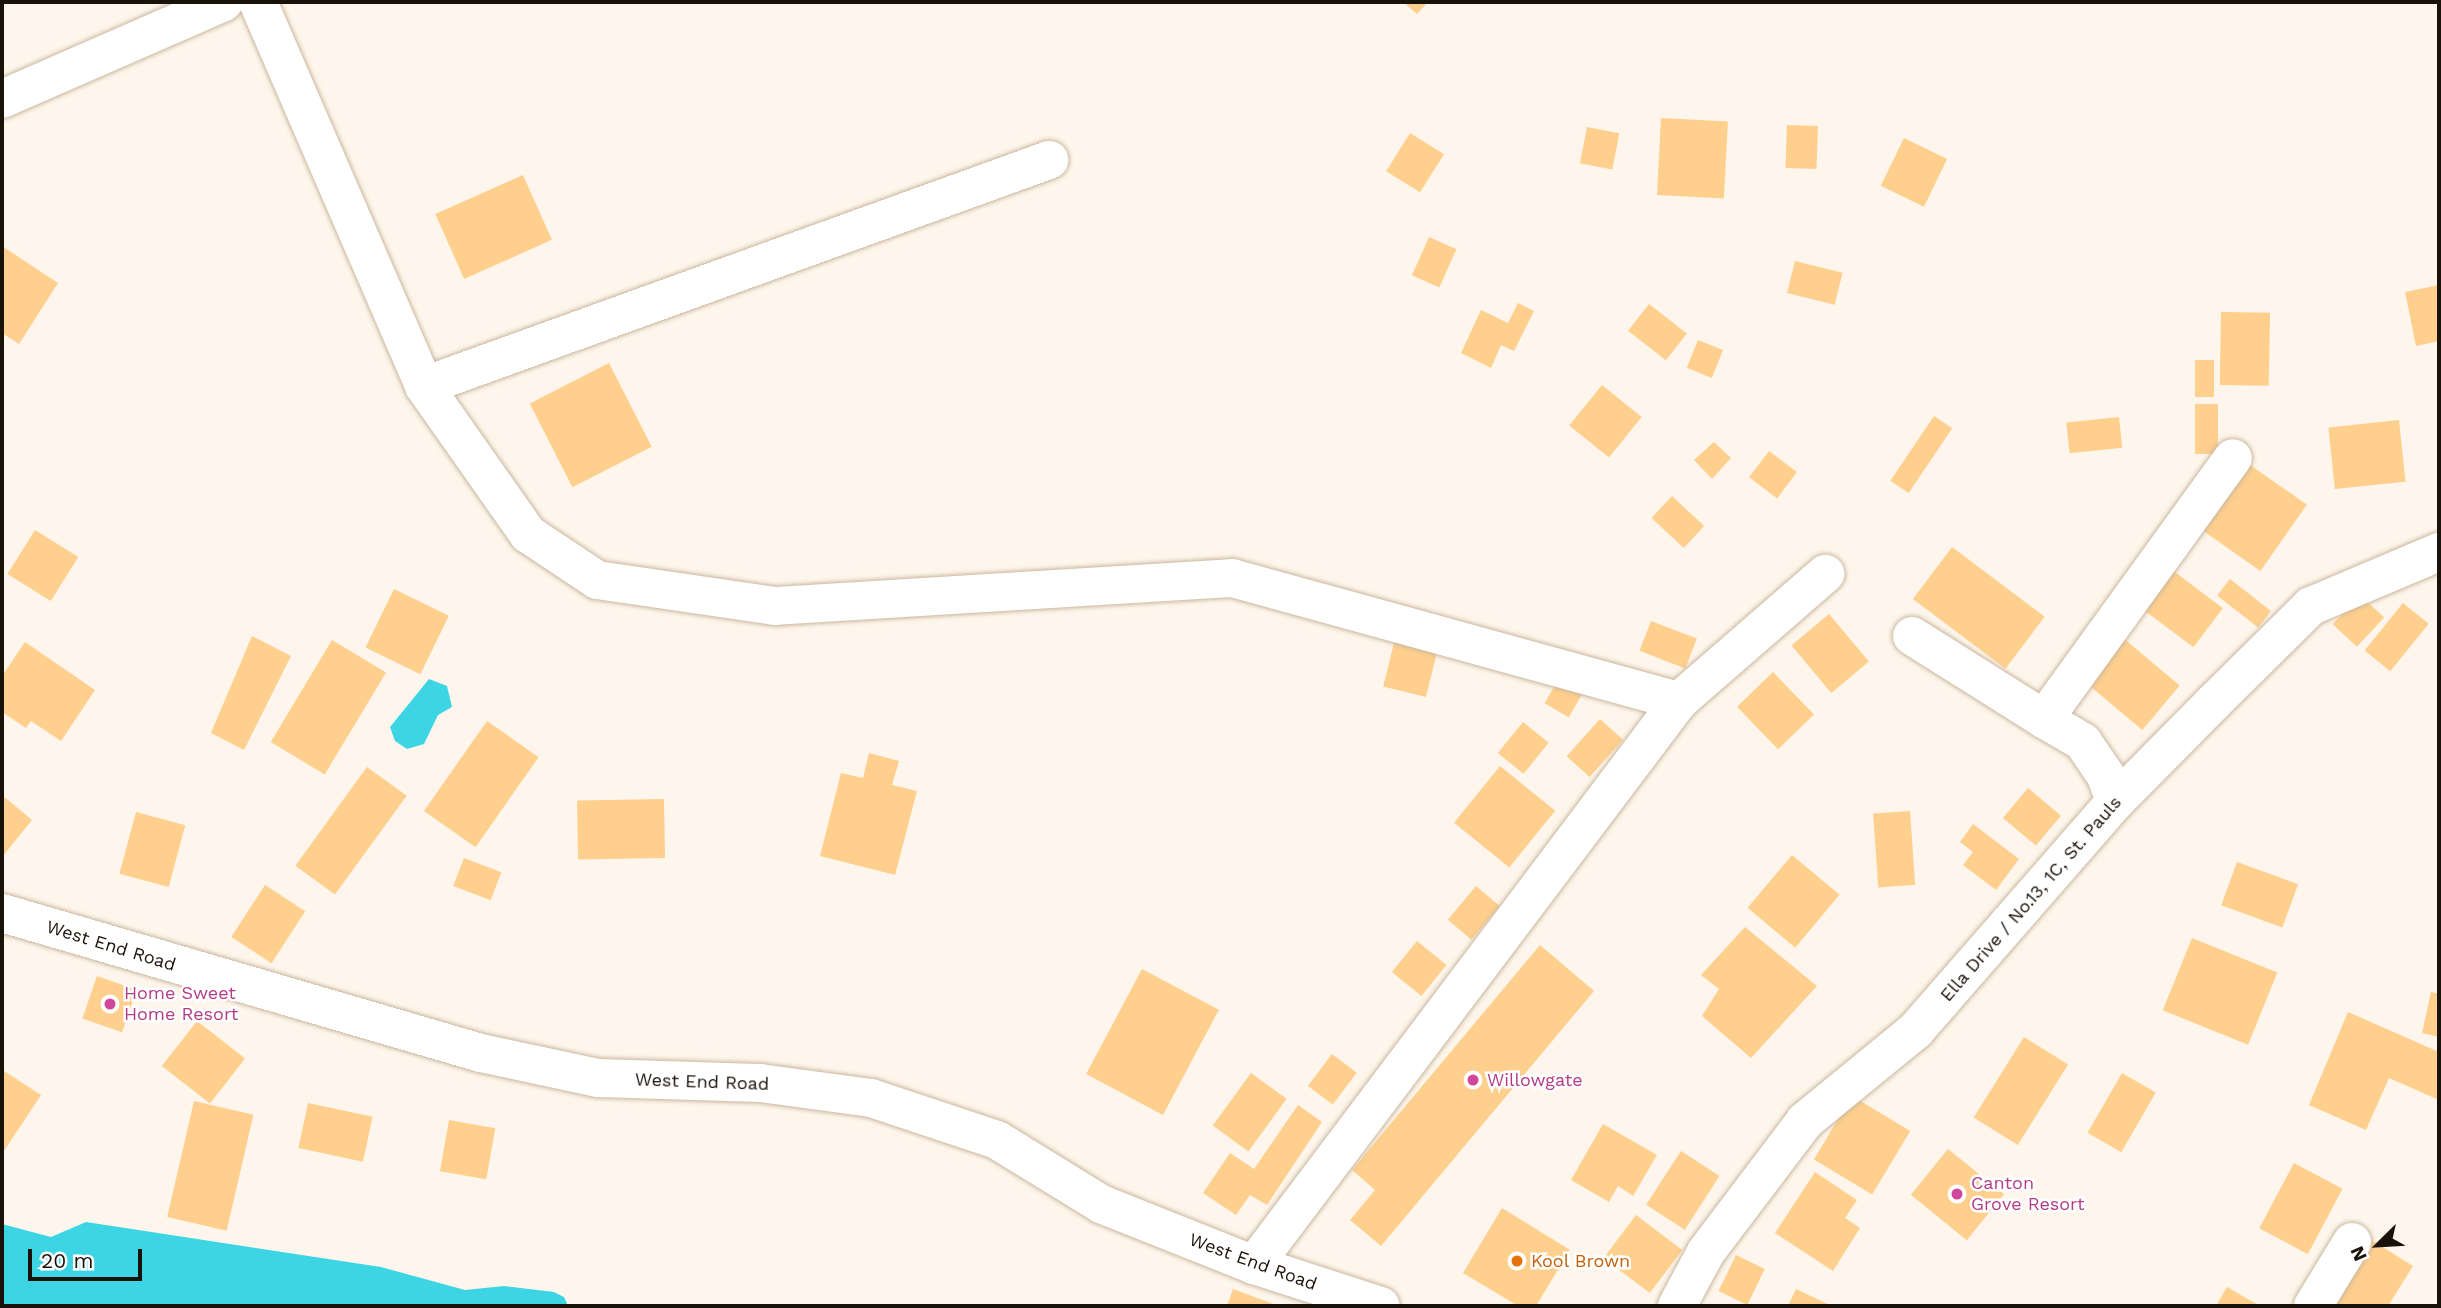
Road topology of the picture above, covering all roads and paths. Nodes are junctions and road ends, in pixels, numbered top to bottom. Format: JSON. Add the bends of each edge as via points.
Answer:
{"nodes":[{"id":1,"x":224,"y":2,"type":"edge"},
{"id":2,"x":258,"y":2,"type":"edge"},
{"id":3,"x":2,"y":99,"type":"edge"},
{"id":4,"x":1049,"y":160,"type":"dead end"},
{"id":5,"x":424,"y":386,"type":"junction"},
{"id":6,"x":2233,"y":457,"type":"dead end"},
{"id":7,"x":2439,"y":552,"type":"edge"},
{"id":8,"x":1825,"y":574,"type":"dead end"},
{"id":9,"x":1912,"y":636,"type":"dead end"},
{"id":10,"x":1679,"y":701,"type":"junction"},
{"id":11,"x":2044,"y":719,"type":"junction"},
{"id":12,"x":2115,"y":802,"type":"junction"},
{"id":13,"x":2,"y":913,"type":"edge"},
{"id":14,"x":2352,"y":1242,"type":"dead end"},
{"id":15,"x":1254,"y":1265,"type":"junction"},
{"id":16,"x":1381,"y":1306,"type":"edge"},
{"id":17,"x":1677,"y":1306,"type":"edge"},
{"id":18,"x":2313,"y":1306,"type":"edge"}],
"edges":[{"from":1,"to":3,"type":"street"},
{"from":2,"to":5,"type":"street"},
{"from":4,"to":5,"type":"street"},
{"from":5,"to":10,"type":"street","via":[[528,534],[597,580],[775,606],[1232,578]]},
{"from":6,"to":11,"type":"street"},
{"from":7,"to":12,"type":"street","name":"Ella Drive / No.13, 1C, St. Pauls","via":[[2311,606]]},
{"from":8,"to":10,"type":"street"},
{"from":9,"to":11,"type":"street"},
{"from":10,"to":15,"type":"street"},
{"from":11,"to":12,"type":"street","via":[[2083,743],[2106,776]]},
{"from":12,"to":17,"type":"street","name":"Ella Drive / No.13, 1C, St. Pauls","via":[[1916,1030],[1805,1121],[1706,1252]]},
{"from":13,"to":15,"type":"street","name":"West End Road","via":[[481,1053],[598,1078],[761,1083],[871,1098],[997,1140],[1101,1204]]},
{"from":14,"to":18,"type":"street"},
{"from":15,"to":16,"type":"street","name":"West End Road"}]}
